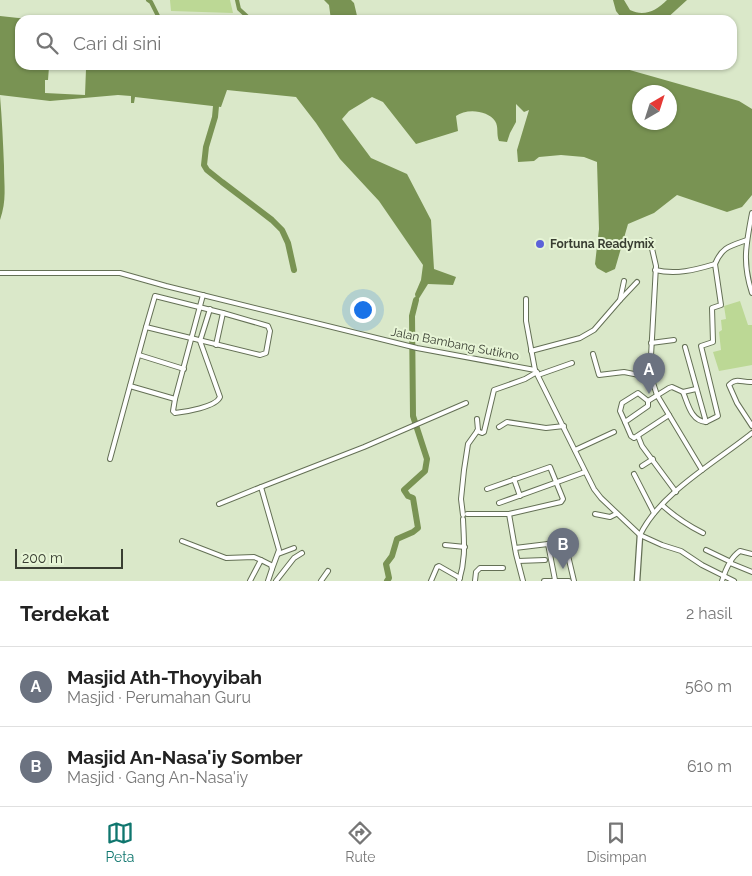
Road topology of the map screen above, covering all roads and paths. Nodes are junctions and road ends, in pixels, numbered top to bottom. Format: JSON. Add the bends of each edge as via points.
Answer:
{"nodes":[{"id":1,"x":752,"y":213,"type":"edge"},
{"id":2,"x":650,"y":240,"type":"dead end"},
{"id":3,"x":747,"y":240,"type":"junction"},
{"id":4,"x":715,"y":264,"type":"junction"},
{"id":5,"x":655,"y":270,"type":"junction"},
{"id":6,"x":0,"y":273,"type":"edge"},
{"id":7,"x":624,"y":281,"type":"dead end"},
{"id":8,"x":637,"y":282,"type":"dead end"},
{"id":9,"x":752,"y":293,"type":"edge"},
{"id":10,"x":203,"y":295,"type":"junction"},
{"id":11,"x":526,"y":299,"type":"dead end"},
{"id":12,"x":620,"y":300,"type":"junction"},
{"id":13,"x":200,"y":307,"type":"junction"},
{"id":14,"x":210,"y":309,"type":"junction"},
{"id":15,"x":223,"y":313,"type":"junction"},
{"id":16,"x":146,"y":327,"type":"junction"},
{"id":17,"x":190,"y":338,"type":"junction"},
{"id":18,"x":674,"y":340,"type":"dead end"},
{"id":19,"x":200,"y":341,"type":"junction"},
{"id":20,"x":651,"y":343,"type":"junction"},
{"id":21,"x":216,"y":345,"type":"junction"},
{"id":22,"x":685,"y":347,"type":"dead end"},
{"id":23,"x":531,"y":352,"type":"junction"},
{"id":24,"x":593,"y":354,"type":"dead end"},
{"id":25,"x":139,"y":355,"type":"junction"},
{"id":26,"x":572,"y":363,"type":"dead end"},
{"id":27,"x":184,"y":368,"type":"junction"},
{"id":28,"x":537,"y":372,"type":"junction"},
{"id":29,"x":650,"y":374,"type":"junction"},
{"id":30,"x":752,"y":382,"type":"edge"},
{"id":31,"x":130,"y":386,"type":"junction"},
{"id":32,"x":696,"y":389,"type":"junction"},
{"id":33,"x":683,"y":392,"type":"junction"},
{"id":34,"x":657,"y":395,"type":"junction"},
{"id":35,"x":175,"y":399,"type":"junction"},
{"id":36,"x":648,"y":401,"type":"junction"},
{"id":37,"x":466,"y":403,"type":"dead end"},
{"id":38,"x":669,"y":414,"type":"junction"},
{"id":39,"x":477,"y":419,"type":"dead end"},
{"id":40,"x":625,"y":422,"type":"junction"},
{"id":41,"x":706,"y":422,"type":"junction"},
{"id":42,"x":564,"y":426,"type":"junction"},
{"id":43,"x":752,"y":426,"type":"edge"},
{"id":44,"x":499,"y":427,"type":"dead end"},
{"id":45,"x":477,"y":432,"type":"junction"},
{"id":46,"x":614,"y":432,"type":"dead end"},
{"id":47,"x":752,"y":433,"type":"edge"},
{"id":48,"x":638,"y":436,"type":"junction"},
{"id":49,"x":575,"y":450,"type":"junction"},
{"id":50,"x":653,"y":459,"type":"junction"},
{"id":51,"x":110,"y":460,"type":"dead end"},
{"id":52,"x":642,"y":466,"type":"dead end"},
{"id":53,"x":702,"y":470,"type":"junction"},
{"id":54,"x":586,"y":472,"type":"junction"},
{"id":55,"x":634,"y":474,"type":"dead end"},
{"id":56,"x":514,"y":479,"type":"junction"},
{"id":57,"x":557,"y":482,"type":"junction"},
{"id":58,"x":261,"y":487,"type":"junction"},
{"id":59,"x":488,"y":489,"type":"dead end"},
{"id":60,"x":676,"y":492,"type":"junction"},
{"id":61,"x":520,"y":496,"type":"junction"},
{"id":62,"x":499,"y":503,"type":"dead end"},
{"id":63,"x":219,"y":504,"type":"dead end"},
{"id":64,"x":662,"y":504,"type":"junction"},
{"id":65,"x":654,"y":513,"type":"junction"},
{"id":66,"x":509,"y":514,"type":"junction"},
{"id":67,"x":594,"y":514,"type":"dead end"},
{"id":68,"x":616,"y":514,"type":"junction"},
{"id":69,"x":465,"y":516,"type":"junction"},
{"id":70,"x":703,"y":533,"type":"dead end"},
{"id":71,"x":640,"y":535,"type":"junction"},
{"id":72,"x":182,"y":541,"type":"dead end"},
{"id":73,"x":548,"y":544,"type":"junction"},
{"id":74,"x":445,"y":545,"type":"dead end"},
{"id":75,"x":465,"y":547,"type":"junction"},
{"id":76,"x":294,"y":548,"type":"dead end"},
{"id":77,"x":515,"y":548,"type":"junction"},
{"id":78,"x":706,"y":550,"type":"dead end"},
{"id":79,"x":302,"y":553,"type":"dead end"},
{"id":80,"x":278,"y":554,"type":"junction"},
{"id":81,"x":752,"y":554,"type":"edge"},
{"id":82,"x":261,"y":560,"type":"junction"},
{"id":83,"x":545,"y":560,"type":"dead end"},
{"id":84,"x":518,"y":561,"type":"junction"},
{"id":85,"x":730,"y":562,"type":"junction"},
{"id":86,"x":503,"y":568,"type":"dead end"},
{"id":87,"x":272,"y":569,"type":"junction"},
{"id":88,"x":328,"y":571,"type":"dead end"},
{"id":89,"x":752,"y":572,"type":"edge"},
{"id":90,"x":724,"y":576,"type":"junction"},
{"id":91,"x":460,"y":580,"type":"edge"},
{"id":92,"x":555,"y":580,"type":"edge"},
{"id":93,"x":250,"y":581,"type":"edge"},
{"id":94,"x":268,"y":581,"type":"edge"},
{"id":95,"x":276,"y":581,"type":"edge"},
{"id":96,"x":322,"y":581,"type":"edge"},
{"id":97,"x":431,"y":581,"type":"edge"},
{"id":98,"x":474,"y":581,"type":"edge"},
{"id":99,"x":523,"y":581,"type":"edge"},
{"id":100,"x":544,"y":581,"type":"edge"},
{"id":101,"x":568,"y":581,"type":"edge"},
{"id":102,"x":574,"y":581,"type":"edge"},
{"id":103,"x":636,"y":581,"type":"edge"},
{"id":104,"x":722,"y":581,"type":"edge"},
{"id":105,"x":734,"y":581,"type":"edge"}],
"edges":[{"from":1,"to":3,"type":"street"},
{"from":2,"to":5,"type":"street"},
{"from":3,"to":4,"type":"street","via":[[724,249]]},
{"from":3,"to":9,"type":"street","via":[[745,267]]},
{"from":4,"to":5,"type":"street","via":[[673,273]]},
{"from":4,"to":41,"type":"street","via":[[721,305],[712,308],[713,342],[701,346],[718,416]]},
{"from":5,"to":20,"type":"street"},
{"from":6,"to":10,"type":"street","name":"Jalan Bambang Sutikno","via":[[113,272]]},
{"from":7,"to":12,"type":"street"},
{"from":8,"to":12,"type":"street"},
{"from":10,"to":13,"type":"street"},
{"from":10,"to":28,"type":"street","name":"Jalan Bambang Sutikno","via":[[417,348]]},
{"from":11,"to":23,"type":"street"},
{"from":12,"to":23,"type":"street","via":[[588,335]]},
{"from":13,"to":14,"type":"street"},
{"from":13,"to":16,"type":"street","via":[[156,296]]},
{"from":13,"to":17,"type":"street"},
{"from":14,"to":15,"type":"street"},
{"from":14,"to":19,"type":"street"},
{"from":15,"to":21,"type":"street"},
{"from":15,"to":21,"type":"street","via":[[268,326],[266,353],[260,355]]},
{"from":16,"to":17,"type":"street"},
{"from":16,"to":25,"type":"street"},
{"from":17,"to":19,"type":"street"},
{"from":17,"to":27,"type":"street"},
{"from":18,"to":20,"type":"street"},
{"from":19,"to":21,"type":"street"},
{"from":19,"to":35,"type":"street","via":[[220,400],[176,413],[173,411]]},
{"from":20,"to":29,"type":"street"},
{"from":22,"to":32,"type":"street"},
{"from":23,"to":28,"type":"street"},
{"from":24,"to":29,"type":"street","via":[[599,375],[624,372]]},
{"from":25,"to":27,"type":"street"},
{"from":25,"to":31,"type":"street"},
{"from":26,"to":28,"type":"street"},
{"from":27,"to":35,"type":"street"},
{"from":28,"to":42,"type":"street"},
{"from":28,"to":45,"type":"street","via":[[494,390],[484,432]]},
{"from":29,"to":34,"type":"street"},
{"from":30,"to":43,"type":"street","via":[[740,380],[729,385]]},
{"from":31,"to":35,"type":"street"},
{"from":31,"to":51,"type":"street"},
{"from":32,"to":33,"type":"street"},
{"from":32,"to":41,"type":"street"},
{"from":33,"to":34,"type":"street","via":[[671,387]]},
{"from":33,"to":41,"type":"street","via":[[692,414]]},
{"from":34,"to":36,"type":"street"},
{"from":34,"to":38,"type":"street"},
{"from":36,"to":40,"type":"street","via":[[648,406]]},
{"from":36,"to":40,"type":"street","via":[[638,393],[622,403],[620,411]]},
{"from":37,"to":58,"type":"street"},
{"from":38,"to":48,"type":"street"},
{"from":38,"to":53,"type":"street"},
{"from":39,"to":45,"type":"street"},
{"from":40,"to":48,"type":"street","via":[[631,436]]},
{"from":42,"to":44,"type":"street","via":[[546,428],[507,422]]},
{"from":42,"to":49,"type":"street"},
{"from":45,"to":69,"type":"street","via":[[468,444],[462,490]]},
{"from":46,"to":49,"type":"street"},
{"from":47,"to":53,"type":"street"},
{"from":48,"to":50,"type":"street"},
{"from":49,"to":54,"type":"street"},
{"from":50,"to":52,"type":"street"},
{"from":50,"to":60,"type":"street"},
{"from":53,"to":60,"type":"street"},
{"from":54,"to":57,"type":"street"},
{"from":54,"to":68,"type":"street","via":[[598,494]]},
{"from":55,"to":65,"type":"street"},
{"from":56,"to":57,"type":"street","via":[[550,466]]},
{"from":56,"to":59,"type":"street"},
{"from":56,"to":61,"type":"street"},
{"from":57,"to":61,"type":"street"},
{"from":57,"to":66,"type":"street","via":[[563,499],[561,502]]},
{"from":58,"to":63,"type":"street"},
{"from":58,"to":80,"type":"street"},
{"from":60,"to":64,"type":"street"},
{"from":61,"to":62,"type":"street"},
{"from":64,"to":65,"type":"street"},
{"from":64,"to":70,"type":"street","via":[[688,526]]},
{"from":65,"to":71,"type":"street"},
{"from":66,"to":69,"type":"street"},
{"from":66,"to":77,"type":"street"},
{"from":67,"to":68,"type":"street","via":[[610,517]]},
{"from":68,"to":71,"type":"street"},
{"from":69,"to":75,"type":"street"},
{"from":71,"to":90,"type":"street","via":[[681,552]]},
{"from":71,"to":103,"type":"main road"},
{"from":72,"to":82,"type":"street","via":[[226,558],[254,557]]},
{"from":73,"to":77,"type":"street"},
{"from":73,"to":92,"type":"street"},
{"from":73,"to":102,"type":"street","via":[[565,543]]},
{"from":74,"to":75,"type":"street"},
{"from":75,"to":91,"type":"street"},
{"from":76,"to":80,"type":"street"},
{"from":77,"to":84,"type":"street"},
{"from":78,"to":85,"type":"street"},
{"from":79,"to":95,"type":"street"},
{"from":80,"to":87,"type":"street"},
{"from":81,"to":85,"type":"street","via":[[740,551]]},
{"from":82,"to":87,"type":"street"},
{"from":82,"to":93,"type":"street"},
{"from":83,"to":84,"type":"street"},
{"from":84,"to":99,"type":"street"},
{"from":85,"to":89,"type":"street"},
{"from":85,"to":90,"type":"street"},
{"from":86,"to":98,"type":"street","via":[[480,568]]},
{"from":87,"to":94,"type":"street"},
{"from":88,"to":96,"type":"street"},
{"from":90,"to":104,"type":"street"},
{"from":90,"to":105,"type":"street"},
{"from":91,"to":97,"type":"street","via":[[438,566]]},
{"from":92,"to":100,"type":"street"},
{"from":92,"to":101,"type":"street"}]}
